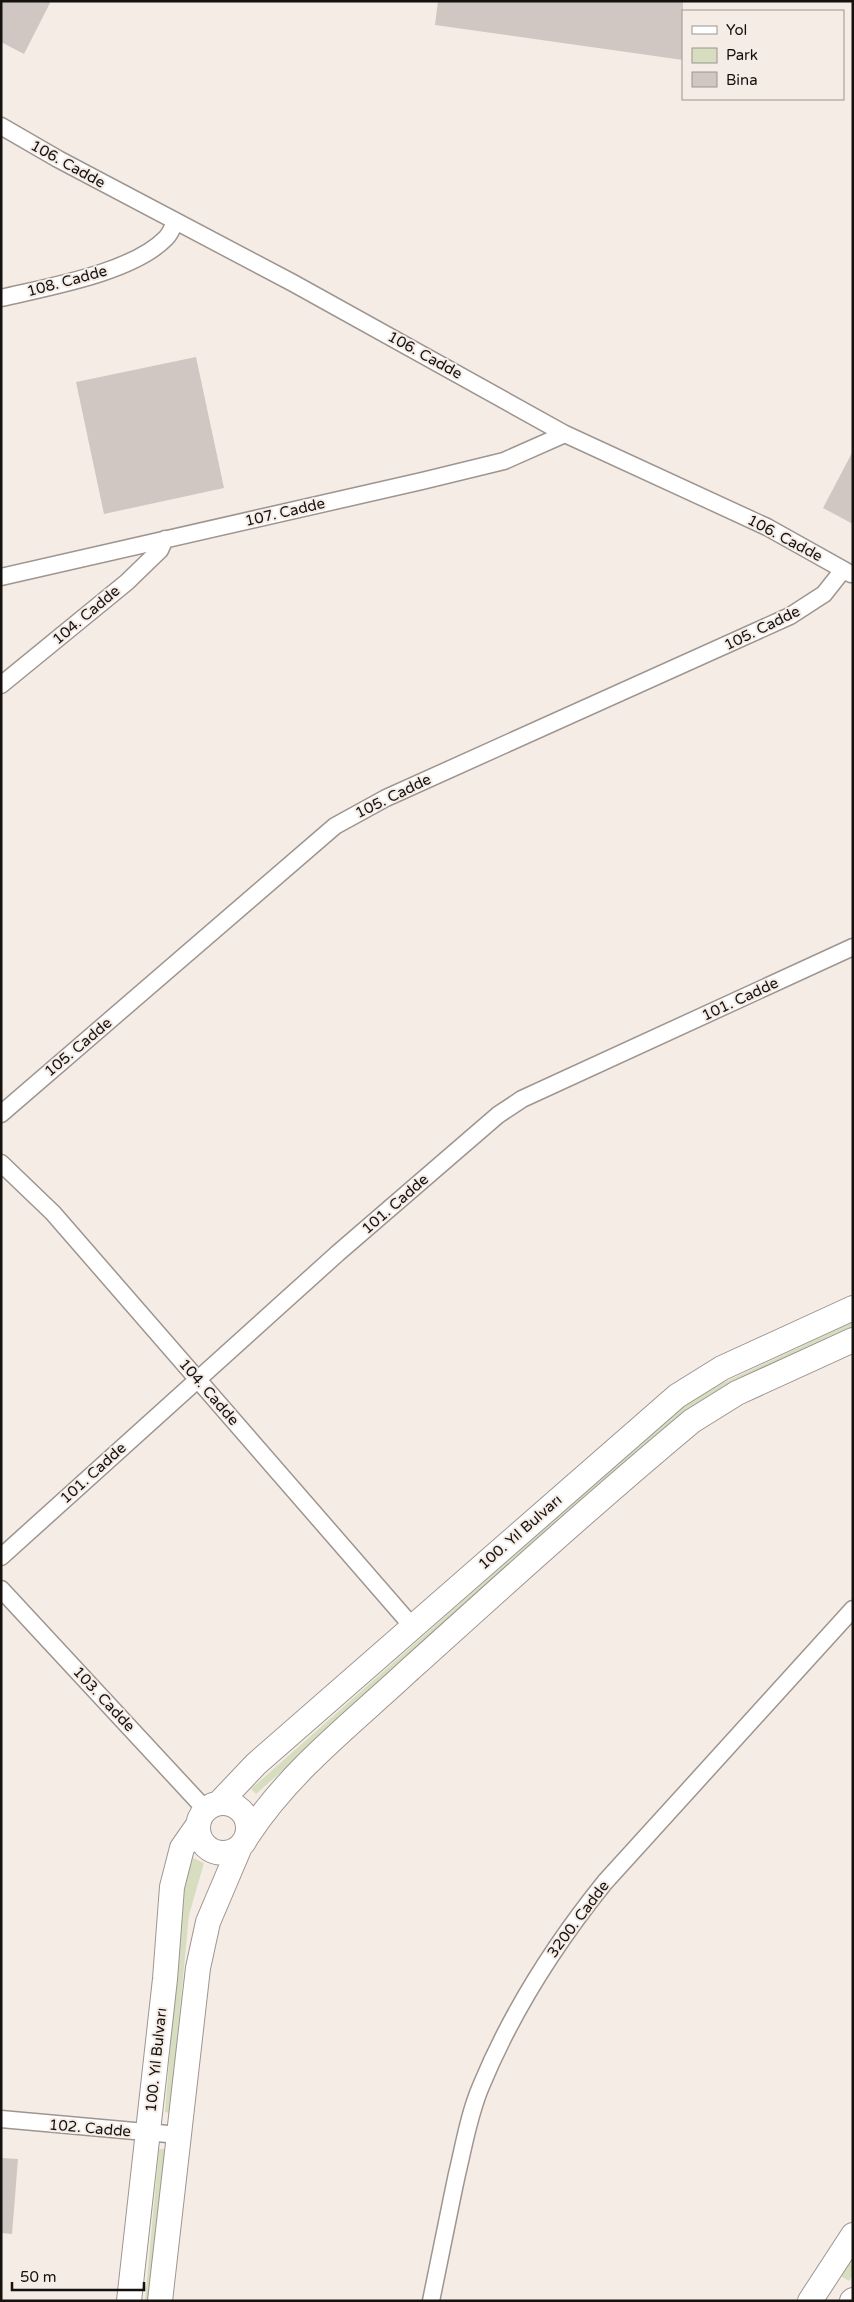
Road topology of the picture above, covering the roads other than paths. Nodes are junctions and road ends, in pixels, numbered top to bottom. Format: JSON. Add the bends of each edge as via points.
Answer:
{"nodes":[{"id":1,"x":1,"y":126,"type":"edge"},
{"id":2,"x":176,"y":222,"type":"junction"},
{"id":3,"x":1,"y":298,"type":"edge"},
{"id":4,"x":565,"y":434,"type":"junction"},
{"id":5,"x":165,"y":539,"type":"junction"},
{"id":6,"x":848,"y":572,"type":"edge"},
{"id":7,"x":1,"y":577,"type":"edge"},
{"id":8,"x":1,"y":685,"type":"edge"},
{"id":9,"x":853,"y":947,"type":"edge"},
{"id":10,"x":1,"y":1114,"type":"edge"},
{"id":11,"x":1,"y":1163,"type":"edge"},
{"id":12,"x":853,"y":1308,"type":"edge"},
{"id":13,"x":853,"y":1340,"type":"edge"},
{"id":14,"x":197,"y":1379,"type":"junction"},
{"id":15,"x":1,"y":1557,"type":"edge"},
{"id":16,"x":1,"y":1589,"type":"edge"},
{"id":17,"x":853,"y":1609,"type":"edge"},
{"id":18,"x":412,"y":1626,"type":"junction"},
{"id":19,"x":208,"y":1813,"type":"junction"},
{"id":20,"x":243,"y":1842,"type":"junction"},
{"id":21,"x":1,"y":2120,"type":"edge"},
{"id":22,"x":148,"y":2133,"type":"junction"},
{"id":23,"x":179,"y":2135,"type":"junction"},
{"id":24,"x":853,"y":2234,"type":"edge"},
{"id":25,"x":129,"y":2301,"type":"edge"},
{"id":26,"x":160,"y":2301,"type":"edge"},
{"id":27,"x":431,"y":2301,"type":"edge"},
{"id":28,"x":810,"y":2301,"type":"edge"}],
"edges":[{"from":1,"to":2,"type":"street","name":"106. Cadde"},
{"from":2,"to":3,"type":"street","name":"108. Cadde","via":[[166,238],[104,273]]},
{"from":2,"to":4,"type":"street","name":"106. Cadde"},
{"from":4,"to":5,"type":"street","name":"107. Cadde","via":[[504,461]]},
{"from":4,"to":6,"type":"street","name":"106. Cadde","via":[[767,527]]},
{"from":5,"to":7,"type":"street","name":"107. Cadde"},
{"from":5,"to":8,"type":"street","name":"104. Cadde","via":[[160,550],[126,582]]},
{"from":6,"to":10,"type":"street","name":"105. Cadde","via":[[824,594],[790,616],[386,798],[335,826]]},
{"from":9,"to":14,"type":"street","name":"101. Cadde","via":[[514,1104],[338,1253]]},
{"from":11,"to":14,"type":"street","name":"104. Cadde","via":[[53,1213]]},
{"from":12,"to":18,"type":"main road","name":"100. Yıl Bulvarı","via":[[722,1368],[677,1396]]},
{"from":13,"to":20,"type":"main road","name":"100. Yıl Bulvarı","via":[[737,1393],[692,1420],[314,1757],[284,1788]]},
{"from":14,"to":15,"type":"street","name":"101. Cadde"},
{"from":14,"to":18,"type":"street","name":"104. Cadde"},
{"from":16,"to":19,"type":"street","name":"103. Cadde"},
{"from":17,"to":27,"type":"street","name":"3200. Cadde","via":[[605,1882],[547,1959],[519,2006],[481,2086],[462,2152]]},
{"from":18,"to":19,"type":"main road","name":"100. Yıl Bulvarı","via":[[256,1764]]},
{"from":19,"to":20,"type":"main road","via":[[236,1806],[247,1818]]},
{"from":19,"to":20,"type":"main road","via":[[202,1842],[214,1852],[231,1853]]},
{"from":19,"to":22,"type":"main road","name":"100. Yıl Bulvarı","via":[[182,1848],[172,1887]]},
{"from":20,"to":23,"type":"main road","name":"100. Yıl Bulvarı","via":[[208,1922],[198,1968]]},
{"from":21,"to":22,"type":"street","name":"102. Cadde"},
{"from":22,"to":23,"type":"street","name":"102. Cadde"},
{"from":22,"to":25,"type":"main road","name":"100. Yıl Bulvarı"},
{"from":23,"to":26,"type":"main road","name":"100. Yıl Bulvarı"},
{"from":24,"to":28,"type":"main road"}]}
